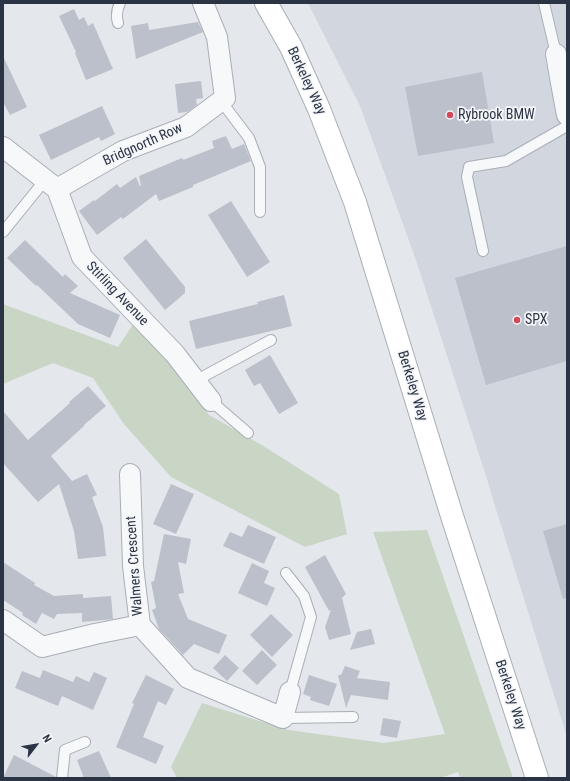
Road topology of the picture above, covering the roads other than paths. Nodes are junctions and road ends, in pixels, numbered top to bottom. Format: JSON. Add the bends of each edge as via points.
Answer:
{"nodes":[{"id":1,"x":120,"y":3,"type":"edge"},
{"id":2,"x":203,"y":3,"type":"edge"},
{"id":3,"x":266,"y":3,"type":"edge"},
{"id":4,"x":544,"y":3,"type":"edge"},
{"id":5,"x":118,"y":23,"type":"dead end"},
{"id":6,"x":556,"y":54,"type":"joint"},
{"id":7,"x":564,"y":82,"type":"edge"},
{"id":8,"x":221,"y":101,"type":"junction"},
{"id":9,"x":567,"y":115,"type":"edge"},
{"id":10,"x":567,"y":126,"type":"edge"},
{"id":11,"x":3,"y":147,"type":"edge"},
{"id":12,"x":51,"y":184,"type":"junction"},
{"id":13,"x":260,"y":212,"type":"dead end"},
{"id":14,"x":3,"y":232,"type":"edge"},
{"id":15,"x":483,"y":251,"type":"dead end"},
{"id":16,"x":271,"y":340,"type":"dead end"},
{"id":17,"x":195,"y":381,"type":"junction"},
{"id":18,"x":211,"y":401,"type":"joint"},
{"id":19,"x":248,"y":433,"type":"dead end"},
{"id":20,"x":130,"y":474,"type":"dead end"},
{"id":21,"x":286,"y":573,"type":"dead end"},
{"id":22,"x":3,"y":620,"type":"edge"},
{"id":23,"x":140,"y":625,"type":"junction"},
{"id":24,"x":290,"y":692,"type":"joint"},
{"id":25,"x":353,"y":717,"type":"dead end"},
{"id":26,"x":283,"y":718,"type":"junction"},
{"id":27,"x":85,"y":742,"type":"dead end"},
{"id":28,"x":62,"y":778,"type":"edge"},
{"id":29,"x":537,"y":778,"type":"edge"}],
"edges":[{"from":1,"to":5,"type":"lane"},
{"from":2,"to":8,"type":"street","via":[[217,37],[225,98]]},
{"from":3,"to":29,"type":"main road","name":"Berkeley Way","via":[[291,47],[319,108],[355,202],[452,516]]},
{"from":4,"to":6,"type":"lane"},
{"from":6,"to":7,"type":"street"},
{"from":7,"to":9,"type":"street"},
{"from":8,"to":12,"type":"street","name":"Bridgnorth Row","via":[[186,127],[123,151]]},
{"from":8,"to":13,"type":"lane","via":[[249,138],[260,167]]},
{"from":10,"to":15,"type":"lane","via":[[506,161],[469,167],[467,177]]},
{"from":11,"to":12,"type":"street"},
{"from":12,"to":14,"type":"lane"},
{"from":12,"to":17,"type":"street","name":"Stirling Avenue","via":[[82,257],[175,354]]},
{"from":16,"to":17,"type":"lane"},
{"from":17,"to":18,"type":"street","name":"Stirling Avenue"},
{"from":18,"to":19,"type":"lane"},
{"from":20,"to":23,"type":"street","name":"Walmers Crescent","via":[[133,566]]},
{"from":21,"to":24,"type":"lane","via":[[304,596],[311,617]]},
{"from":22,"to":23,"type":"street","via":[[42,647]]},
{"from":23,"to":26,"type":"street","name":"Walmers Crescent","via":[[188,678]]},
{"from":24,"to":26,"type":"street"},
{"from":25,"to":26,"type":"lane"},
{"from":27,"to":28,"type":"lane","via":[[65,750]]}]}
